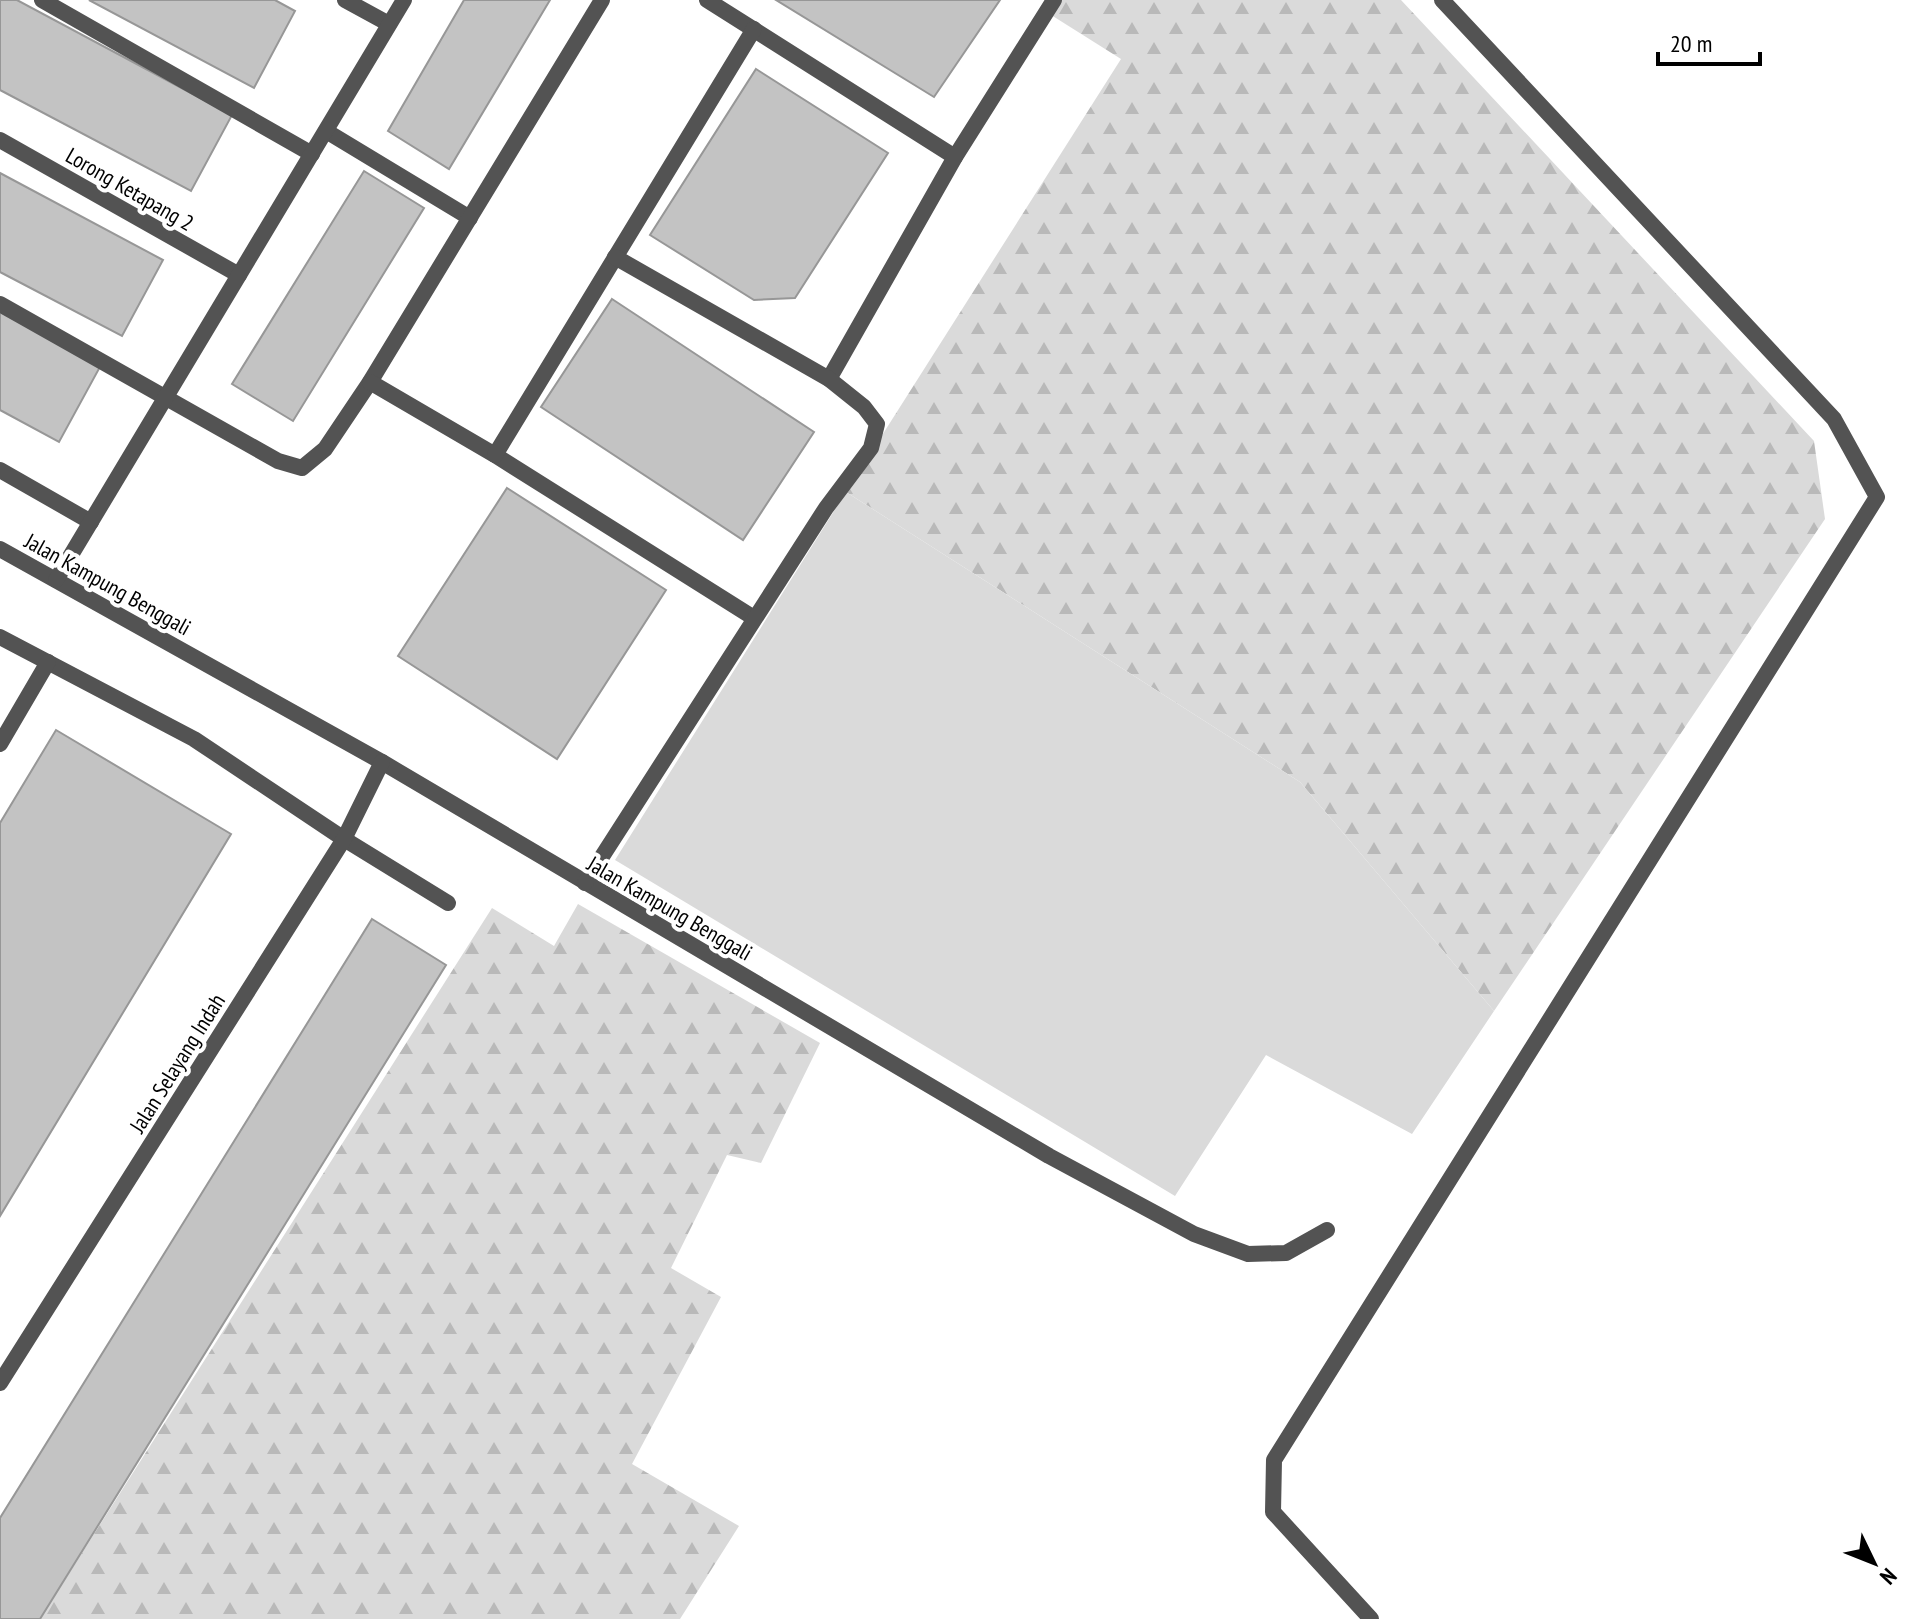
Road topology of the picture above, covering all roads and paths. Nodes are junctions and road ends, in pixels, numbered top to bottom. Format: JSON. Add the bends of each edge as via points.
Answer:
{"nodes":[{"id":1,"x":42,"y":0,"type":"edge"},
{"id":2,"x":345,"y":0,"type":"edge"},
{"id":3,"x":404,"y":0,"type":"edge"},
{"id":4,"x":602,"y":0,"type":"edge"},
{"id":5,"x":707,"y":0,"type":"edge"},
{"id":6,"x":1054,"y":0,"type":"edge"},
{"id":7,"x":1442,"y":0,"type":"edge"},
{"id":8,"x":389,"y":24,"type":"junction"},
{"id":9,"x":754,"y":29,"type":"junction"},
{"id":10,"x":326,"y":131,"type":"junction"},
{"id":11,"x":0,"y":140,"type":"edge"},
{"id":12,"x":312,"y":154,"type":"junction"},
{"id":13,"x":955,"y":157,"type":"junction"},
{"id":14,"x":470,"y":218,"type":"junction"},
{"id":15,"x":615,"y":257,"type":"junction"},
{"id":16,"x":239,"y":275,"type":"junction"},
{"id":17,"x":0,"y":304,"type":"edge"},
{"id":18,"x":829,"y":379,"type":"junction"},
{"id":19,"x":370,"y":382,"type":"junction"},
{"id":20,"x":165,"y":399,"type":"junction"},
{"id":21,"x":495,"y":455,"type":"junction"},
{"id":22,"x":0,"y":470,"type":"edge"},
{"id":23,"x":91,"y":522,"type":"junction"},
{"id":24,"x":0,"y":549,"type":"edge"},
{"id":25,"x":56,"y":580,"type":"junction"},
{"id":26,"x":754,"y":618,"type":"junction"},
{"id":27,"x":0,"y":637,"type":"edge"},
{"id":28,"x":48,"y":662,"type":"junction"},
{"id":29,"x":0,"y":744,"type":"edge"},
{"id":30,"x":382,"y":762,"type":"junction"},
{"id":31,"x":344,"y":839,"type":"junction"},
{"id":32,"x":585,"y":883,"type":"junction"},
{"id":33,"x":448,"y":903,"type":"dead end"},
{"id":34,"x":1327,"y":1230,"type":"dead end"},
{"id":35,"x":0,"y":1383,"type":"edge"},
{"id":36,"x":1371,"y":1619,"type":"edge"}],
"edges":[{"from":1,"to":12,"type":"street"},
{"from":2,"to":8,"type":"street"},
{"from":3,"to":8,"type":"street"},
{"from":4,"to":14,"type":"street"},
{"from":5,"to":9,"type":"street"},
{"from":6,"to":13,"type":"street"},
{"from":7,"to":36,"type":"street","via":[[1834,419],[1877,497],[1274,1460],[1273,1512]]},
{"from":8,"to":10,"type":"street"},
{"from":9,"to":13,"type":"street"},
{"from":9,"to":15,"type":"street"},
{"from":10,"to":12,"type":"street"},
{"from":10,"to":14,"type":"street"},
{"from":11,"to":16,"type":"street","name":"Lorong Ketapang 2"},
{"from":12,"to":16,"type":"street"},
{"from":13,"to":18,"type":"street"},
{"from":14,"to":19,"type":"street"},
{"from":15,"to":18,"type":"street"},
{"from":15,"to":21,"type":"street"},
{"from":16,"to":20,"type":"street"},
{"from":17,"to":20,"type":"street"},
{"from":18,"to":26,"type":"street","via":[[877,424],[871,448]]},
{"from":19,"to":20,"type":"street","via":[[325,449],[302,468],[278,461]]},
{"from":19,"to":21,"type":"street"},
{"from":20,"to":23,"type":"street"},
{"from":21,"to":26,"type":"street"},
{"from":22,"to":23,"type":"street","name":"Jalan Kampung Benggali"},
{"from":23,"to":25,"type":"street"},
{"from":24,"to":25,"type":"street","name":"Jalan Kampung Benggali"},
{"from":25,"to":30,"type":"street","name":"Jalan Kampung Benggali"},
{"from":26,"to":32,"type":"street"},
{"from":27,"to":28,"type":"street"},
{"from":28,"to":29,"type":"street"},
{"from":28,"to":31,"type":"street","via":[[194,739]]},
{"from":30,"to":31,"type":"street","name":"Jalan Selayang Indah"},
{"from":30,"to":32,"type":"street","name":"Jalan Kampung Benggali"},
{"from":31,"to":33,"type":"street"},
{"from":31,"to":35,"type":"street","name":"Jalan Selayang Indah"},
{"from":32,"to":34,"type":"street","name":"Jalan Kampung Benggali","via":[[1049,1156],[1194,1234],[1248,1254],[1286,1253]]}]}
